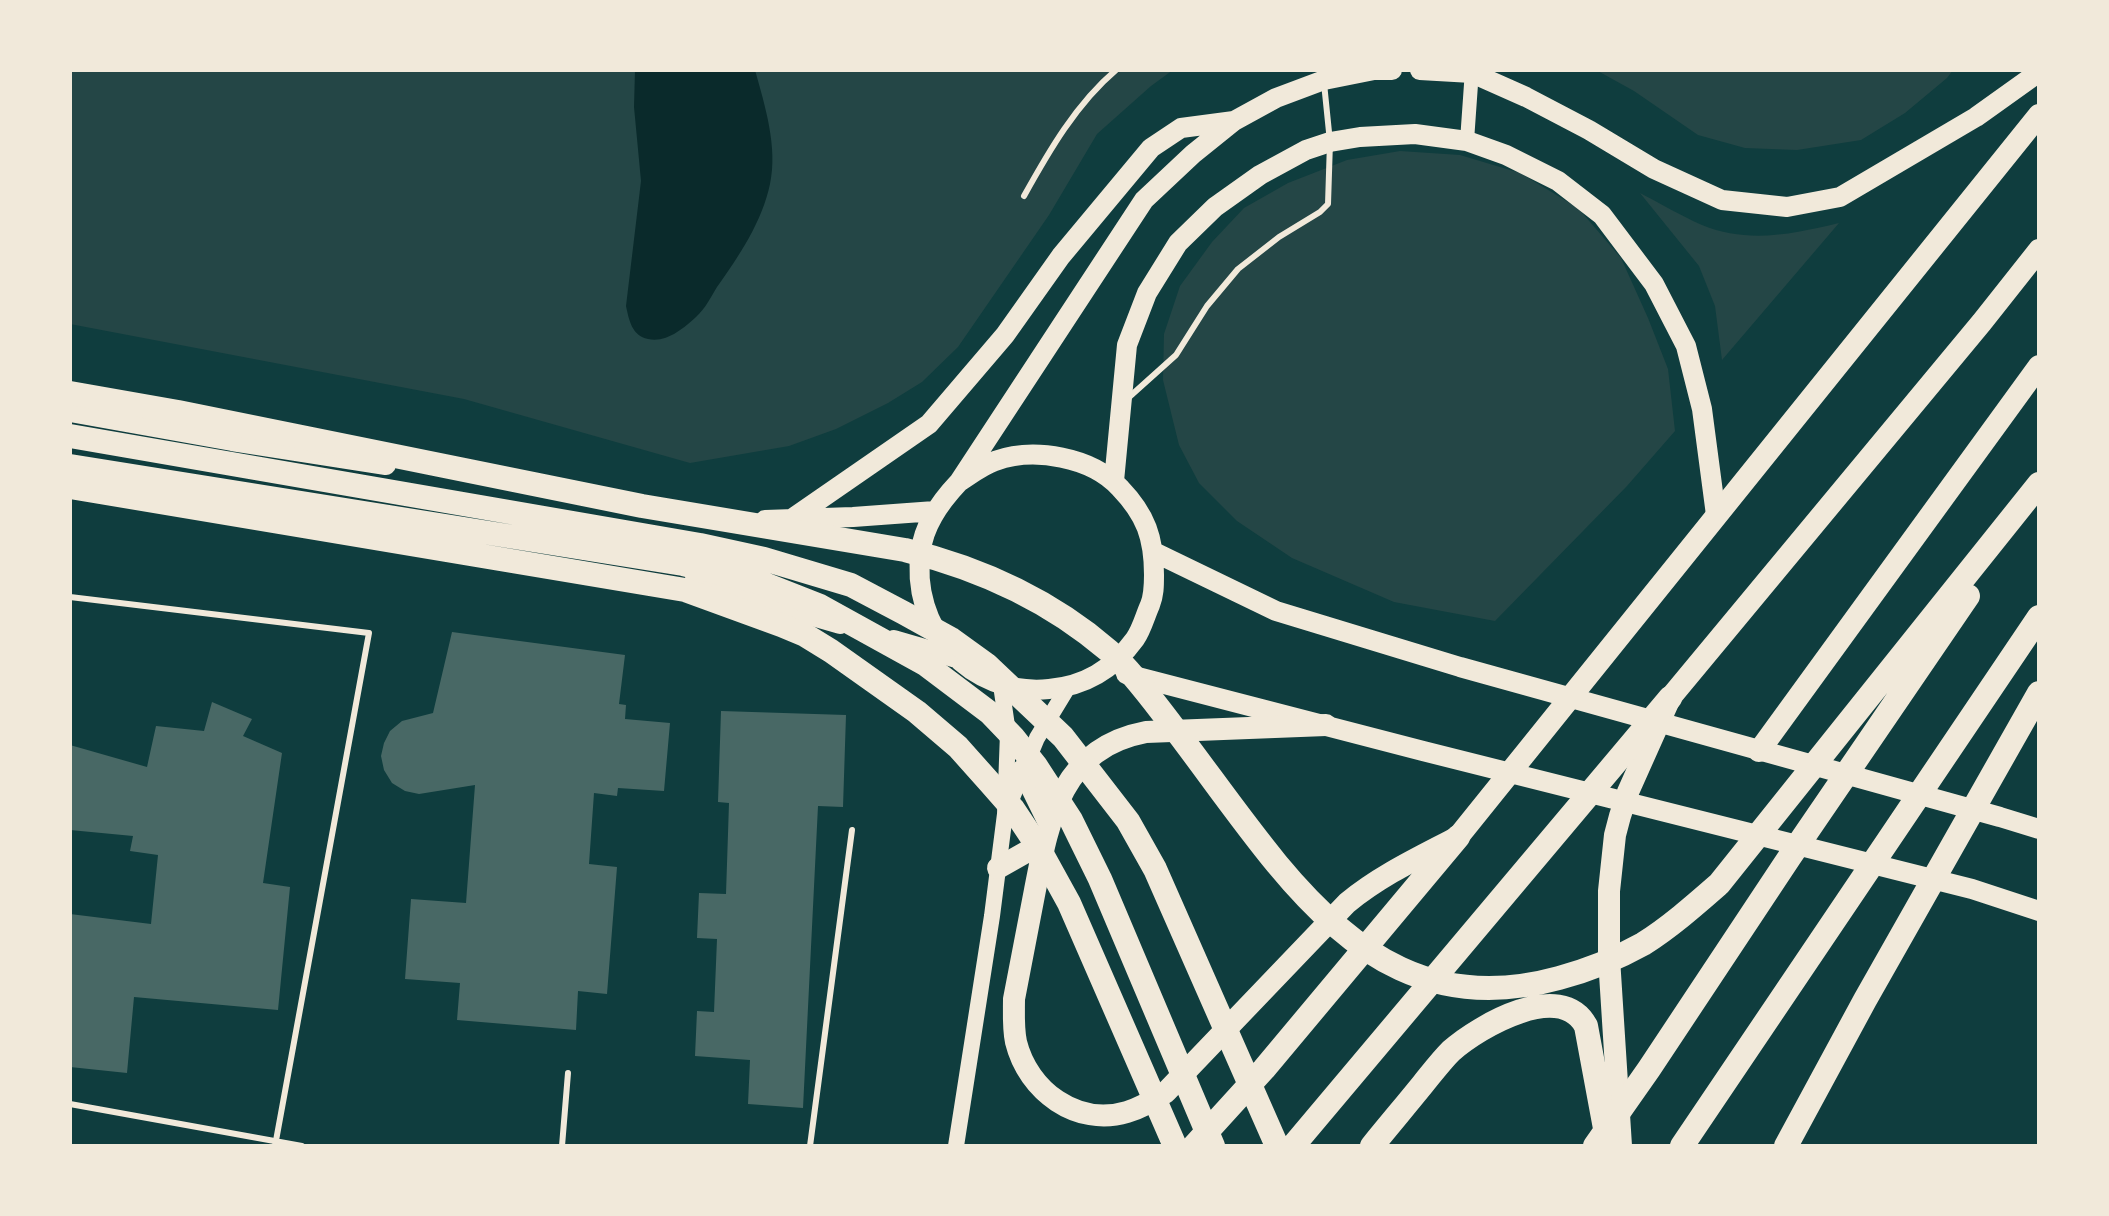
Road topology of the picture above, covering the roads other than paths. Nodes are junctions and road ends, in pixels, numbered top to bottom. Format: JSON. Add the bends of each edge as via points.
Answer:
{"nodes":[{"id":1,"x":1116,"y":70,"type":"edge"},
{"id":2,"x":1392,"y":70,"type":"edge"},
{"id":3,"x":1420,"y":70,"type":"edge"},
{"id":4,"x":1472,"y":72,"type":"edge"},
{"id":5,"x":2039,"y":72,"type":"edge"},
{"id":6,"x":1324,"y":80,"type":"junction"},
{"id":7,"x":2039,"y":115,"type":"edge"},
{"id":8,"x":1234,"y":121,"type":"junction"},
{"id":9,"x":1467,"y":141,"type":"junction"},
{"id":10,"x":1330,"y":142,"type":"junction"},
{"id":11,"x":1024,"y":196,"type":"dead end"},
{"id":12,"x":2039,"y":250,"type":"edge"},
{"id":13,"x":2039,"y":366,"type":"edge"},
{"id":14,"x":70,"y":393,"type":"edge"},
{"id":15,"x":1122,"y":403,"type":"junction"},
{"id":16,"x":70,"y":412,"type":"edge"},
{"id":17,"x":70,"y":436,"type":"edge"},
{"id":18,"x":70,"y":466,"type":"edge"},
{"id":19,"x":1114,"y":481,"type":"junction"},
{"id":20,"x":959,"y":482,"type":"junction"},
{"id":21,"x":2039,"y":484,"type":"edge"},
{"id":22,"x":70,"y":485,"type":"edge"},
{"id":23,"x":2039,"y":492,"type":"edge"},
{"id":24,"x":935,"y":511,"type":"junction"},
{"id":25,"x":1716,"y":515,"type":"junction"},
{"id":26,"x":793,"y":518,"type":"junction"},
{"id":27,"x":1154,"y":552,"type":"junction"},
{"id":28,"x":70,"y":597,"type":"edge"},
{"id":29,"x":767,"y":603,"type":"junction"},
{"id":30,"x":2039,"y":617,"type":"edge"},
{"id":31,"x":956,"y":658,"type":"junction"},
{"id":32,"x":1107,"y":669,"type":"junction"},
{"id":33,"x":1001,"y":685,"type":"junction"},
{"id":34,"x":1068,"y":687,"type":"junction"},
{"id":35,"x":2039,"y":693,"type":"edge"},
{"id":36,"x":1670,"y":698,"type":"junction"},
{"id":37,"x":1326,"y":725,"type":"junction"},
{"id":38,"x":1759,"y":751,"type":"junction"},
{"id":39,"x":1023,"y":770,"type":"junction"},
{"id":40,"x":1005,"y":814,"type":"junction"},
{"id":41,"x":2039,"y":829,"type":"edge"},
{"id":42,"x":852,"y":830,"type":"dead end"},
{"id":43,"x":1047,"y":833,"type":"junction"},
{"id":44,"x":1458,"y":837,"type":"junction"},
{"id":45,"x":998,"y":868,"type":"junction"},
{"id":46,"x":2039,"y":911,"type":"edge"},
{"id":47,"x":568,"y":1073,"type":"dead end"},
{"id":48,"x":70,"y":1104,"type":"edge"},
{"id":49,"x":276,"y":1144,"type":"edge"},
{"id":50,"x":302,"y":1146,"type":"edge"},
{"id":51,"x":562,"y":1146,"type":"edge"},
{"id":52,"x":810,"y":1146,"type":"edge"},
{"id":53,"x":956,"y":1146,"type":"edge"},
{"id":54,"x":1175,"y":1146,"type":"edge"},
{"id":55,"x":1194,"y":1146,"type":"edge"},
{"id":56,"x":1213,"y":1146,"type":"edge"},
{"id":57,"x":1277,"y":1146,"type":"edge"},
{"id":58,"x":1293,"y":1146,"type":"edge"},
{"id":59,"x":1372,"y":1146,"type":"edge"},
{"id":60,"x":1595,"y":1146,"type":"edge"},
{"id":61,"x":1608,"y":1146,"type":"edge"},
{"id":62,"x":1621,"y":1146,"type":"edge"},
{"id":63,"x":1682,"y":1146,"type":"edge"},
{"id":64,"x":1786,"y":1146,"type":"edge"}],
"edges":[{"from":1,"to":11,"type":"lane","via":[[1098,85],[1050,149]]},
{"from":2,"to":6,"type":"main road"},
{"from":3,"to":4,"type":"main road"},
{"from":4,"to":5,"type":"main road","via":[[1722,200],[1787,207],[1840,197],[1976,117]]},
{"from":4,"to":9,"type":"street"},
{"from":6,"to":8,"type":"main road"},
{"from":6,"to":10,"type":"lane"},
{"from":7,"to":25,"type":"highway"},
{"from":8,"to":20,"type":"main road","via":[[1144,200]]},
{"from":8,"to":26,"type":"main road","via":[[1181,128],[1151,148],[929,424]]},
{"from":9,"to":10,"type":"main road","via":[[1415,134]]},
{"from":9,"to":25,"type":"main road","via":[[1558,181],[1602,215],[1654,284],[1686,346],[1702,409]]},
{"from":10,"to":15,"type":"lane","via":[[1328,204],[1238,269],[1176,355]]},
{"from":10,"to":15,"type":"main road","via":[[1260,175],[1215,207],[1178,243],[1147,293],[1127,345]]},
{"from":12,"to":36,"type":"highway"},
{"from":13,"to":38,"type":"highway"},
{"from":14,"to":21,"type":"highway","via":[[642,506],[905,550],[988,578],[1039,602],[1111,652],[1277,863],[1337,926],[1375,955],[1414,974],[1482,989],[1529,986],[1595,967],[1645,942],[1719,884]]},
{"from":15,"to":19,"type":"main road"},
{"from":16,"to":26,"type":"main road","via":[[743,521]]},
{"from":17,"to":57,"type":"highway","via":[[764,559],[851,585],[951,639],[987,665],[1063,737],[1128,821],[1155,869]]},
{"from":18,"to":56,"type":"highway","via":[[683,564],[759,582],[820,606],[925,664],[1013,737],[1071,820]]},
{"from":19,"to":20,"type":"main road","via":[[1077,461],[1036,453],[995,461]]},
{"from":19,"to":27,"type":"main road","via":[[1133,501]]},
{"from":20,"to":24,"type":"main road"},
{"from":22,"to":29,"type":"main road","via":[[691,582]]},
{"from":22,"to":54,"type":"highway","via":[[685,590],[805,635],[917,712],[958,747],[1021,821],[1069,903]]},
{"from":23,"to":60,"type":"highway"},
{"from":24,"to":26,"type":"main road"},
{"from":24,"to":31,"type":"main road","via":[[921,549],[919,588],[932,626]]},
{"from":25,"to":44,"type":"highway"},
{"from":27,"to":32,"type":"main road","via":[[1154,596],[1137,637]]},
{"from":27,"to":38,"type":"main road","via":[[1276,611]]},
{"from":28,"to":49,"type":"lane","via":[[369,633]]},
{"from":29,"to":31,"type":"main road"},
{"from":29,"to":40,"type":"main road","via":[[941,732]]},
{"from":30,"to":63,"type":"highway"},
{"from":31,"to":33,"type":"main road"},
{"from":32,"to":34,"type":"main road"},
{"from":32,"to":37,"type":"main road"},
{"from":33,"to":34,"type":"main road","via":[[1034,691]]},
{"from":33,"to":40,"type":"main road","via":[[1008,733]]},
{"from":34,"to":39,"type":"main road"},
{"from":35,"to":64,"type":"highway"},
{"from":36,"to":58,"type":"highway"},
{"from":36,"to":62,"type":"highway","via":[[1615,835],[1608,927]]},
{"from":37,"to":43,"type":"highway","via":[[1129,735],[1101,748],[1075,770]]},
{"from":37,"to":46,"type":"main road","via":[[1972,889]]},
{"from":38,"to":41,"type":"main road"},
{"from":39,"to":40,"type":"main road"},
{"from":39,"to":43,"type":"highway"},
{"from":40,"to":45,"type":"main road"},
{"from":42,"to":52,"type":"lane"},
{"from":43,"to":44,"type":"highway","via":[[1014,999],[1016,1041],[1042,1090],[1076,1111],[1103,1116],[1129,1112],[1166,1092],[1347,903]]},
{"from":43,"to":45,"type":"highway"},
{"from":44,"to":55,"type":"highway"},
{"from":45,"to":53,"type":"main road"},
{"from":47,"to":51,"type":"lane"},
{"from":48,"to":49,"type":"lane"},
{"from":49,"to":50,"type":"lane"},
{"from":59,"to":61,"type":"highway","via":[[1451,1051],[1507,1016],[1550,1005],[1571,1010],[1586,1026]]}]}
